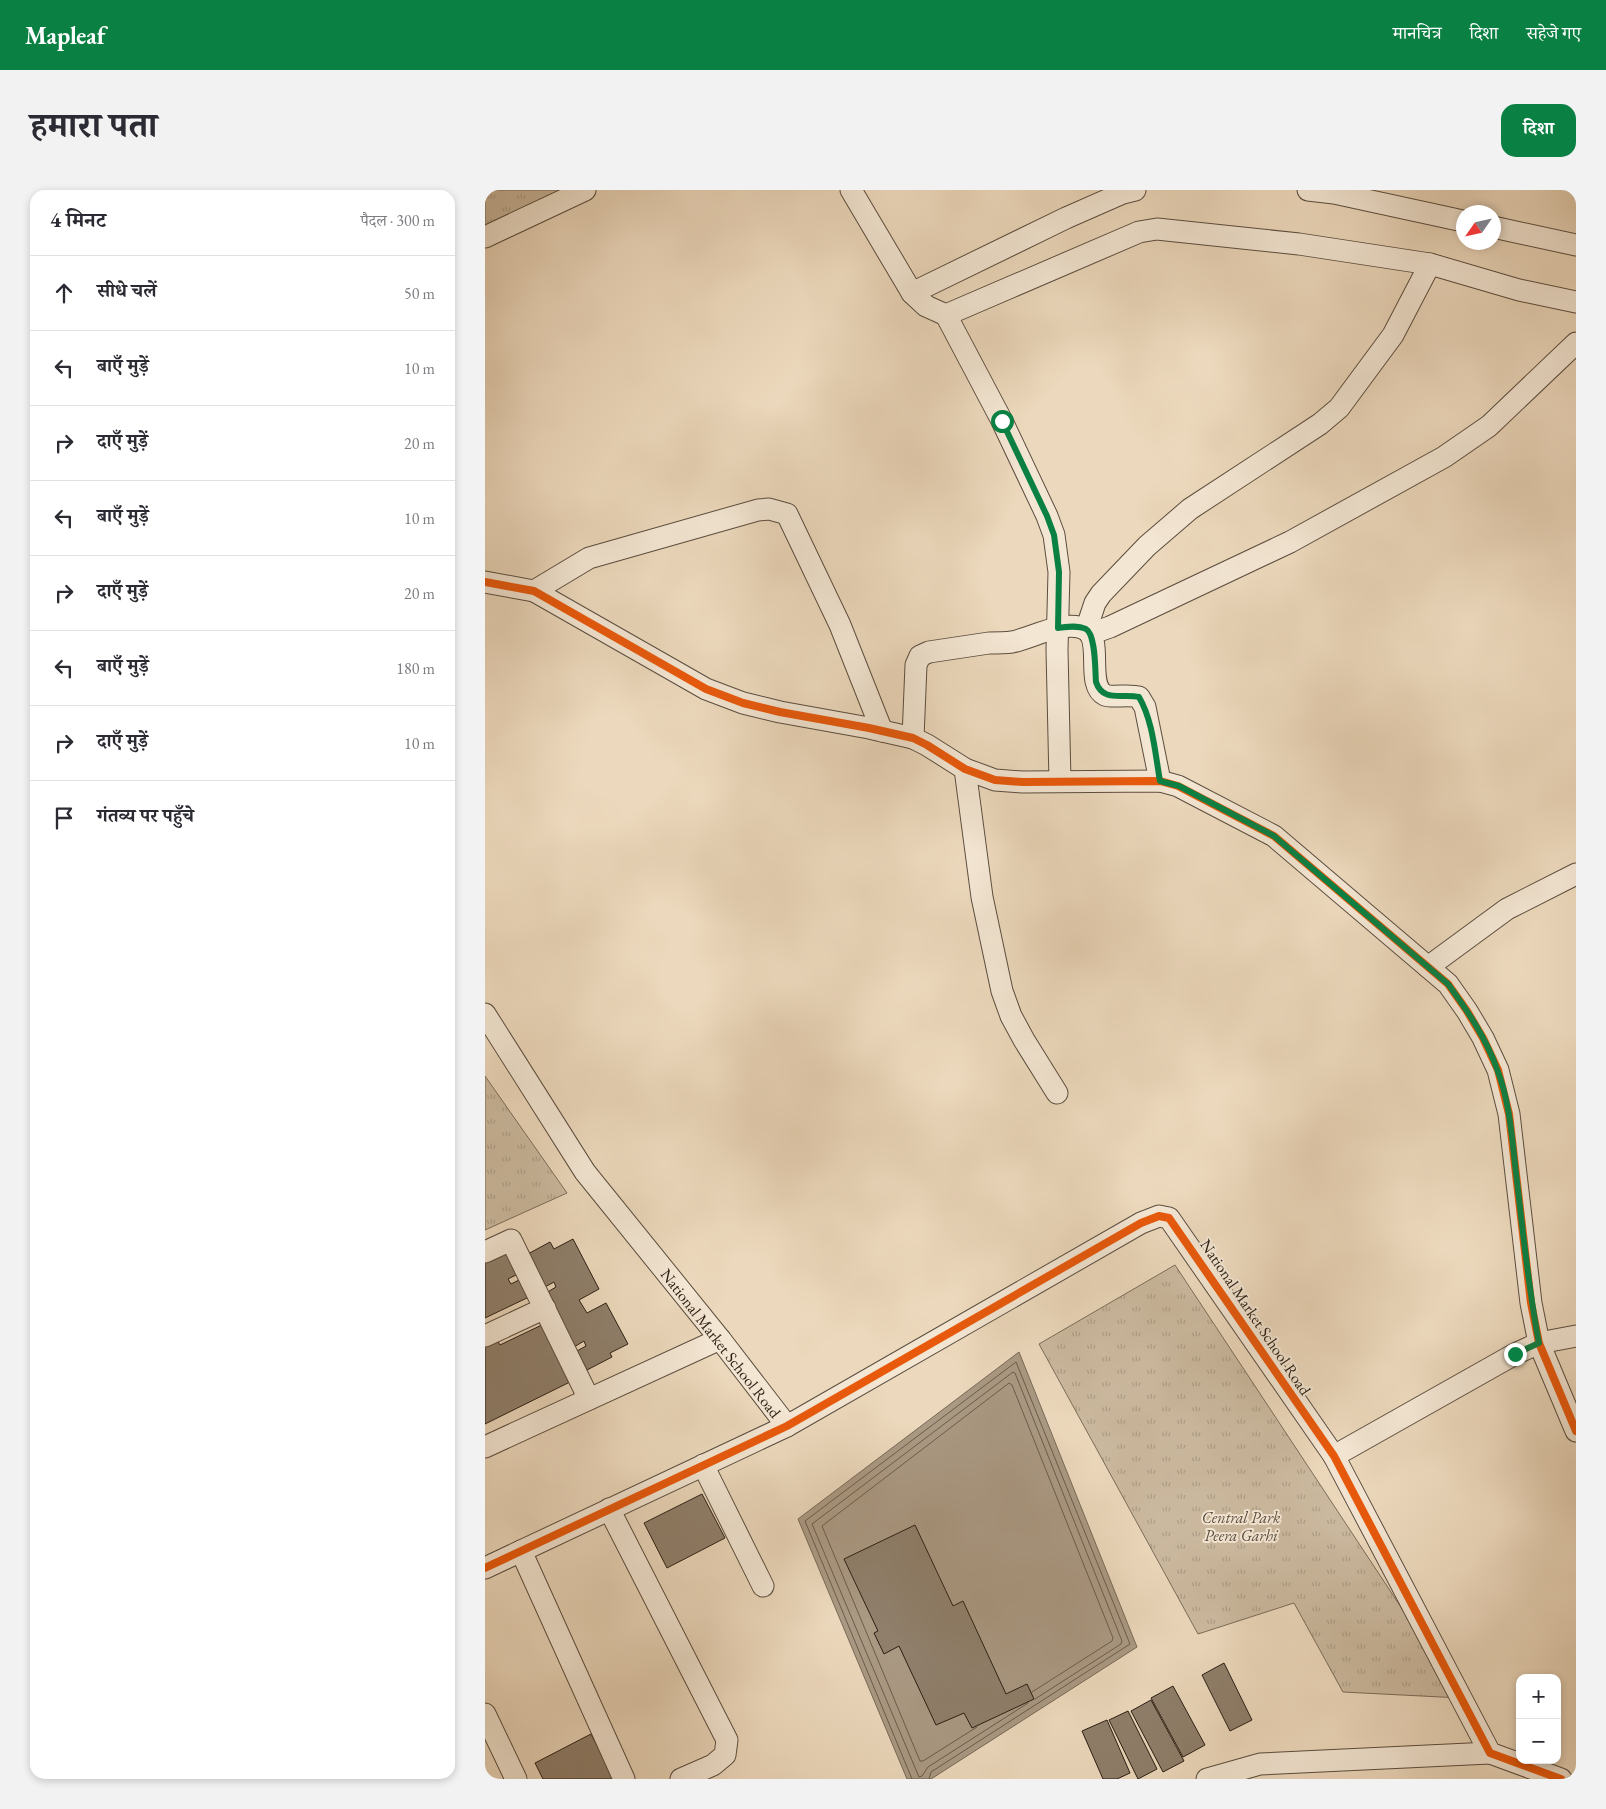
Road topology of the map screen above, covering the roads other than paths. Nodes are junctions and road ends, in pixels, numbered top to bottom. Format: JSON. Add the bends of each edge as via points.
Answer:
{"nodes":[{"id":1,"x":585,"y":190,"type":"edge"},
{"id":2,"x":851,"y":190,"type":"edge"},
{"id":3,"x":1135,"y":190,"type":"edge"},
{"id":4,"x":1308,"y":190,"type":"edge"},
{"id":5,"x":1456,"y":219,"type":"edge"},
{"id":6,"x":1501,"y":229,"type":"edge"},
{"id":7,"x":485,"y":237,"type":"edge"},
{"id":8,"x":1576,"y":245,"type":"edge"},
{"id":9,"x":1430,"y":264,"type":"junction"},
{"id":10,"x":912,"y":293,"type":"junction"},
{"id":11,"x":1576,"y":302,"type":"edge"},
{"id":12,"x":946,"y":315,"type":"junction"},
{"id":13,"x":1576,"y":343,"type":"edge"},
{"id":14,"x":485,"y":582,"type":"edge"},
{"id":15,"x":534,"y":591,"type":"junction"},
{"id":16,"x":1058,"y":628,"type":"junction"},
{"id":17,"x":1088,"y":632,"type":"junction"},
{"id":18,"x":882,"y":731,"type":"junction"},
{"id":19,"x":913,"y":738,"type":"junction"},
{"id":20,"x":965,"y":769,"type":"junction"},
{"id":21,"x":1060,"y":781,"type":"junction"},
{"id":22,"x":1160,"y":781,"type":"junction"},
{"id":23,"x":1576,"y":874,"type":"edge"},
{"id":24,"x":1428,"y":967,"type":"junction"},
{"id":25,"x":485,"y":1014,"type":"edge"},
{"id":26,"x":1057,"y":1093,"type":"dead end"},
{"id":27,"x":485,"y":1252,"type":"edge"},
{"id":28,"x":545,"y":1308,"type":"junction"},
{"id":29,"x":485,"y":1336,"type":"edge"},
{"id":30,"x":1576,"y":1336,"type":"edge"},
{"id":31,"x":720,"y":1339,"type":"junction"},
{"id":32,"x":1539,"y":1343,"type":"junction"},
{"id":33,"x":589,"y":1399,"type":"junction"},
{"id":34,"x":787,"y":1426,"type":"junction"},
{"id":35,"x":1576,"y":1431,"type":"edge"},
{"id":36,"x":485,"y":1447,"type":"edge"},
{"id":37,"x":1334,"y":1456,"type":"junction"},
{"id":38,"x":703,"y":1465,"type":"junction"},
{"id":39,"x":609,"y":1510,"type":"junction"},
{"id":40,"x":521,"y":1551,"type":"junction"},
{"id":41,"x":485,"y":1568,"type":"edge"},
{"id":42,"x":763,"y":1586,"type":"dead end"},
{"id":43,"x":485,"y":1714,"type":"edge"},
{"id":44,"x":1490,"y":1753,"type":"junction"},
{"id":45,"x":516,"y":1779,"type":"edge"},
{"id":46,"x":624,"y":1779,"type":"edge"},
{"id":47,"x":681,"y":1779,"type":"edge"},
{"id":48,"x":1207,"y":1779,"type":"edge"},
{"id":49,"x":1561,"y":1779,"type":"edge"}],
"edges":[{"from":1,"to":7,"type":"street"},
{"from":2,"to":10,"type":"street"},
{"from":3,"to":10,"type":"street","via":[[1066,218]]},
{"from":4,"to":5,"type":"street"},
{"from":6,"to":8,"type":"street"},
{"from":9,"to":11,"type":"street","via":[[1519,290]]},
{"from":9,"to":12,"type":"street","via":[[1299,244],[1157,229],[1139,232]]},
{"from":9,"to":17,"type":"street","via":[[1393,335],[1339,408],[1167,528],[1101,594],[1095,603]]},
{"from":10,"to":12,"type":"street","via":[[926,306]]},
{"from":12,"to":16,"type":"street","via":[[1002,421],[1054,535],[1059,572]]},
{"from":13,"to":17,"type":"street","via":[[1489,426],[1445,457],[1290,542],[1110,627]]},
{"from":14,"to":15,"type":"street"},
{"from":15,"to":18,"type":"street","via":[[706,689],[780,712]]},
{"from":15,"to":18,"type":"street","via":[[589,558],[757,510],[769,509],[787,514],[840,625]]},
{"from":16,"to":17,"type":"street","via":[[1075,627]]},
{"from":16,"to":19,"type":"street","via":[[1011,642],[929,652],[921,656],[916,665]]},
{"from":16,"to":21,"type":"street"},
{"from":17,"to":22,"type":"street","via":[[1093,642],[1098,688],[1104,695],[1139,697],[1145,707]]},
{"from":18,"to":19,"type":"street"},
{"from":19,"to":20,"type":"street"},
{"from":20,"to":21,"type":"street","via":[[995,780]]},
{"from":20,"to":26,"type":"street","via":[[982,897],[1002,991],[1023,1040]]},
{"from":21,"to":22,"type":"street"},
{"from":22,"to":24,"type":"street","via":[[1179,786],[1274,836]]},
{"from":23,"to":24,"type":"street","via":[[1507,910]]},
{"from":24,"to":32,"type":"street","via":[[1448,984],[1467,1011],[1498,1070],[1509,1114],[1531,1303]]},
{"from":25,"to":31,"type":"street","name":"National Market School Road","via":[[585,1172]]},
{"from":27,"to":28,"type":"street","via":[[511,1240]]},
{"from":28,"to":29,"type":"street"},
{"from":28,"to":33,"type":"street"},
{"from":30,"to":32,"type":"street"},
{"from":31,"to":33,"type":"street"},
{"from":31,"to":34,"type":"street","name":"National Market School Road"},
{"from":32,"to":35,"type":"street"},
{"from":32,"to":37,"type":"street"},
{"from":33,"to":36,"type":"street"},
{"from":34,"to":37,"type":"street","name":"National Market School Road","via":[[1141,1222],[1159,1216],[1169,1218],[1177,1226]]},
{"from":34,"to":38,"type":"street"},
{"from":37,"to":44,"type":"street","name":"National Market School Road"},
{"from":38,"to":39,"type":"street"},
{"from":38,"to":42,"type":"street"},
{"from":39,"to":40,"type":"street"},
{"from":39,"to":47,"type":"street","via":[[727,1740],[725,1755],[713,1765]]},
{"from":40,"to":41,"type":"street"},
{"from":40,"to":46,"type":"street"},
{"from":43,"to":45,"type":"street"},
{"from":44,"to":48,"type":"street","via":[[1260,1764]]},
{"from":44,"to":49,"type":"street"}]}
